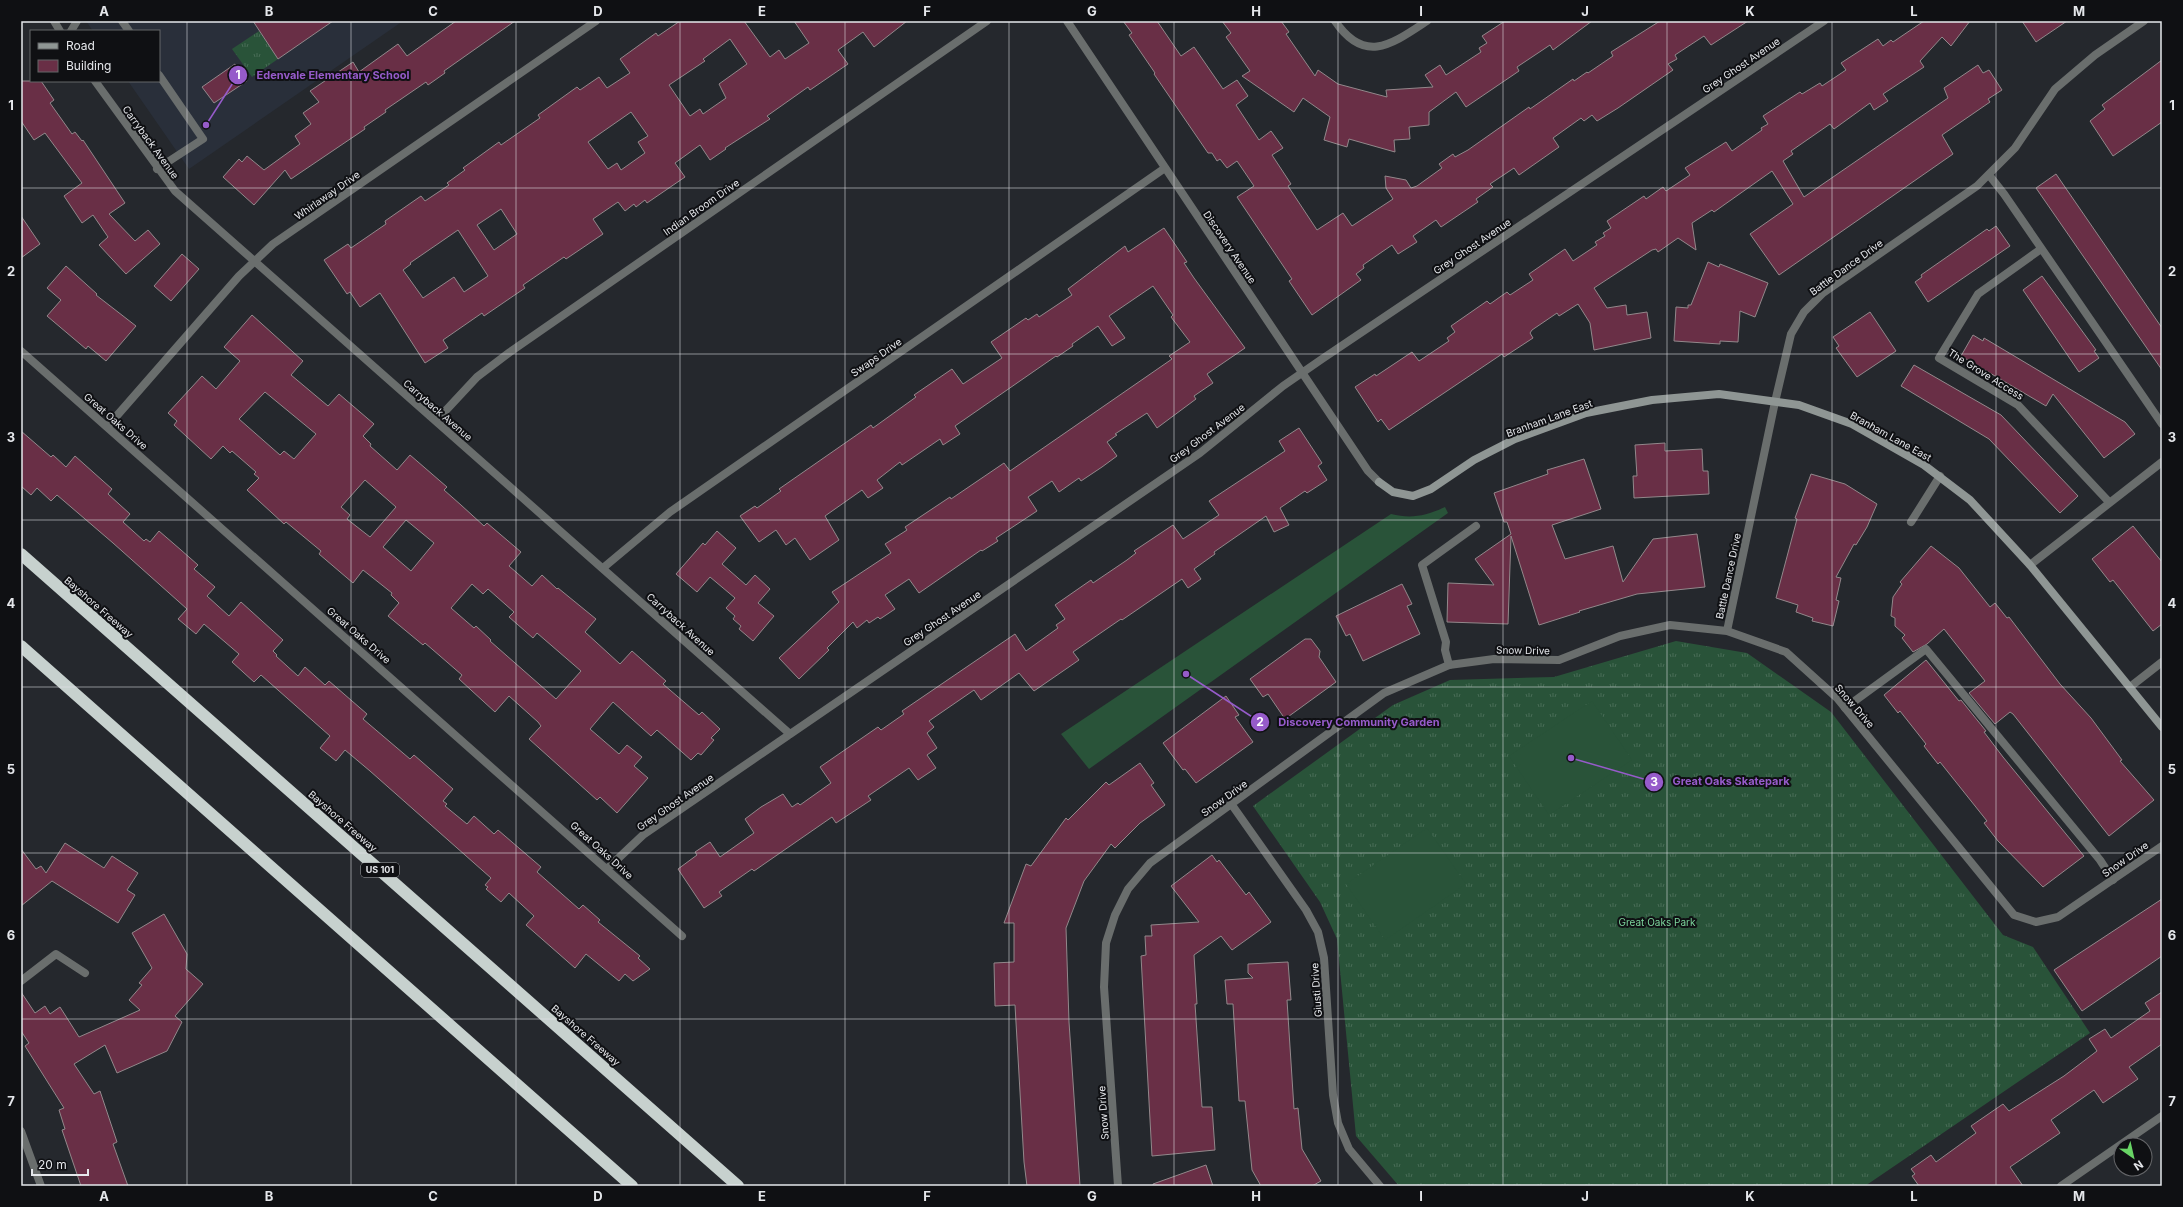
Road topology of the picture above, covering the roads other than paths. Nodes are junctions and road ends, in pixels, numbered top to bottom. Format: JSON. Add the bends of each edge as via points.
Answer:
{"nodes":[{"id":1,"x":54,"y":21,"type":"edge"},
{"id":2,"x":77,"y":21,"type":"edge"},
{"id":3,"x":122,"y":21,"type":"edge"},
{"id":4,"x":596,"y":21,"type":"edge"},
{"id":5,"x":987,"y":21,"type":"edge"},
{"id":6,"x":1066,"y":21,"type":"edge"},
{"id":7,"x":1335,"y":21,"type":"edge"},
{"id":8,"x":1427,"y":21,"type":"edge"},
{"id":9,"x":1824,"y":21,"type":"edge"},
{"id":10,"x":2144,"y":21,"type":"edge"},
{"id":11,"x":59,"y":30,"type":"edge"},
{"id":12,"x":71,"y":30,"type":"edge"},
{"id":13,"x":128,"y":30,"type":"edge"},
{"id":14,"x":160,"y":75,"type":"edge"},
{"id":15,"x":96,"y":82,"type":"edge"},
{"id":16,"x":1165,"y":168,"type":"junction"},
{"id":17,"x":157,"y":169,"type":"junction"},
{"id":18,"x":1989,"y":175,"type":"junction"},
{"id":19,"x":2042,"y":249,"type":"junction"},
{"id":20,"x":254,"y":262,"type":"junction"},
{"id":21,"x":21,"y":351,"type":"edge"},
{"id":22,"x":1302,"y":373,"type":"junction"},
{"id":23,"x":1775,"y":402,"type":"junction"},
{"id":24,"x":436,"y":421,"type":"junction"},
{"id":25,"x":2162,"y":424,"type":"edge"},
{"id":26,"x":106,"y":427,"type":"junction"},
{"id":27,"x":2162,"y":462,"type":"edge"},
{"id":28,"x":1940,"y":476,"type":"junction"},
{"id":29,"x":1380,"y":482,"type":"joint"},
{"id":30,"x":2109,"y":502,"type":"junction"},
{"id":31,"x":1911,"y":522,"type":"dead end"},
{"id":32,"x":1476,"y":526,"type":"dead end"},
{"id":33,"x":21,"y":554,"type":"edge"},
{"id":34,"x":2030,"y":565,"type":"junction"},
{"id":35,"x":603,"y":568,"type":"junction"},
{"id":36,"x":1726,"y":631,"type":"junction"},
{"id":37,"x":21,"y":646,"type":"edge"},
{"id":38,"x":2162,"y":662,"type":"edge"},
{"id":39,"x":1448,"y":665,"type":"junction"},
{"id":40,"x":2130,"y":687,"type":"junction"},
{"id":41,"x":1845,"y":708,"type":"junction"},
{"id":42,"x":2162,"y":727,"type":"edge"},
{"id":43,"x":790,"y":734,"type":"junction"},
{"id":44,"x":1232,"y":805,"type":"junction"},
{"id":45,"x":2162,"y":846,"type":"edge"},
{"id":46,"x":608,"y":868,"type":"junction"},
{"id":47,"x":2113,"y":880,"type":"junction"},
{"id":48,"x":682,"y":936,"type":"dead end"},
{"id":49,"x":86,"y":973,"type":"dead end"},
{"id":50,"x":21,"y":981,"type":"edge"},
{"id":51,"x":2162,"y":1116,"type":"edge"},
{"id":52,"x":21,"y":1131,"type":"edge"},
{"id":53,"x":41,"y":1186,"type":"edge"},
{"id":54,"x":632,"y":1186,"type":"edge"},
{"id":55,"x":738,"y":1186,"type":"edge"},
{"id":56,"x":1118,"y":1186,"type":"edge"},
{"id":57,"x":1380,"y":1186,"type":"edge"},
{"id":58,"x":2061,"y":1186,"type":"edge"}],
"edges":[{"from":1,"to":11,"type":"street"},
{"from":2,"to":12,"type":"street"},
{"from":3,"to":13,"type":"street"},
{"from":4,"to":20,"type":"street","name":"Whirlaway Drive","via":[[273,244]]},
{"from":5,"to":24,"type":"street","name":"Indian Broom Drive","via":[[510,352],[477,376]]},
{"from":6,"to":16,"type":"street","name":"Discovery Avenue"},
{"from":7,"to":8,"type":"street","via":[[1350,39],[1365,46],[1381,47],[1396,42]]},
{"from":9,"to":22,"type":"street","name":"Grey Ghost Avenue"},
{"from":10,"to":18,"type":"street","name":"Battle Dance Drive","via":[[2095,55],[2055,89],[2015,148]]},
{"from":14,"to":17,"type":"street","via":[[203,139]]},
{"from":15,"to":17,"type":"street","name":"Carryback Avenue"},
{"from":16,"to":22,"type":"street","name":"Discovery Avenue"},
{"from":16,"to":35,"type":"street","name":"Swaps Drive","via":[[670,512]]},
{"from":17,"to":20,"type":"street","name":"Carryback Avenue","via":[[174,192]]},
{"from":18,"to":19,"type":"street"},
{"from":18,"to":23,"type":"street","name":"Battle Dance Drive","via":[[1977,186],[1823,293],[1804,312],[1791,334]]},
{"from":19,"to":25,"type":"street"},
{"from":19,"to":30,"type":"street","name":"The Grove Access","via":[[1978,294],[1939,358],[2018,405]]},
{"from":20,"to":24,"type":"street","name":"Carryback Avenue"},
{"from":20,"to":26,"type":"street","name":"Whirlaway Drive"},
{"from":21,"to":26,"type":"street","name":"Great Oaks Drive"},
{"from":22,"to":29,"type":"street","name":"Discovery Avenue","via":[[1368,471]]},
{"from":22,"to":43,"type":"street","name":"Grey Ghost Avenue","via":[[1200,453]]},
{"from":23,"to":28,"type":"street","name":"Branham Lane East","via":[[1799,406],[1852,424]]},
{"from":23,"to":29,"type":"street","name":"Branham Lane East","via":[[1719,394],[1652,400],[1586,413],[1515,439],[1474,460],[1431,489],[1413,496],[1394,492]]},
{"from":23,"to":36,"type":"street","name":"Battle Dance Drive"},
{"from":24,"to":35,"type":"street","name":"Carryback Avenue"},
{"from":26,"to":46,"type":"street","name":"Great Oaks Drive"},
{"from":27,"to":30,"type":"street"},
{"from":28,"to":31,"type":"street"},
{"from":28,"to":34,"type":"street","name":"Branham Lane East","via":[[1970,500]]},
{"from":30,"to":34,"type":"street"},
{"from":32,"to":39,"type":"street","via":[[1422,565],[1446,642]]},
{"from":33,"to":55,"type":"highway","name":"Bayshore Freeway","number":"US 101"},
{"from":34,"to":40,"type":"street","name":"Branham Lane East"},
{"from":35,"to":43,"type":"street","name":"Carryback Avenue"},
{"from":36,"to":39,"type":"street","name":"Snow Drive","via":[[1670,625],[1620,636],[1559,660],[1494,659]]},
{"from":36,"to":41,"type":"street","name":"Snow Drive","via":[[1786,652]]},
{"from":37,"to":54,"type":"highway"},
{"from":38,"to":40,"type":"street"},
{"from":39,"to":44,"type":"street","name":"Snow Drive","via":[[1384,693]]},
{"from":40,"to":42,"type":"street","name":"Branham Lane East"},
{"from":41,"to":47,"type":"street","name":"Snow Drive","via":[[2014,915],[2036,922],[2058,917]]},
{"from":41,"to":47,"type":"street","via":[[1926,649],[2100,860]]},
{"from":43,"to":46,"type":"street","name":"Grey Ghost Avenue","via":[[643,836]]},
{"from":44,"to":56,"type":"street","name":"Snow Drive","via":[[1150,863],[1128,889],[1115,915],[1106,943],[1104,987]]},
{"from":44,"to":57,"type":"street","name":"Giusti Drive","via":[[1306,910],[1318,932],[1324,958],[1333,1095],[1338,1123],[1349,1149]]},
{"from":45,"to":47,"type":"street","name":"Snow Drive"},
{"from":46,"to":48,"type":"street","name":"Great Oaks Drive"},
{"from":49,"to":50,"type":"street","via":[[56,954]]},
{"from":51,"to":58,"type":"street"},
{"from":52,"to":53,"type":"street"}]}
